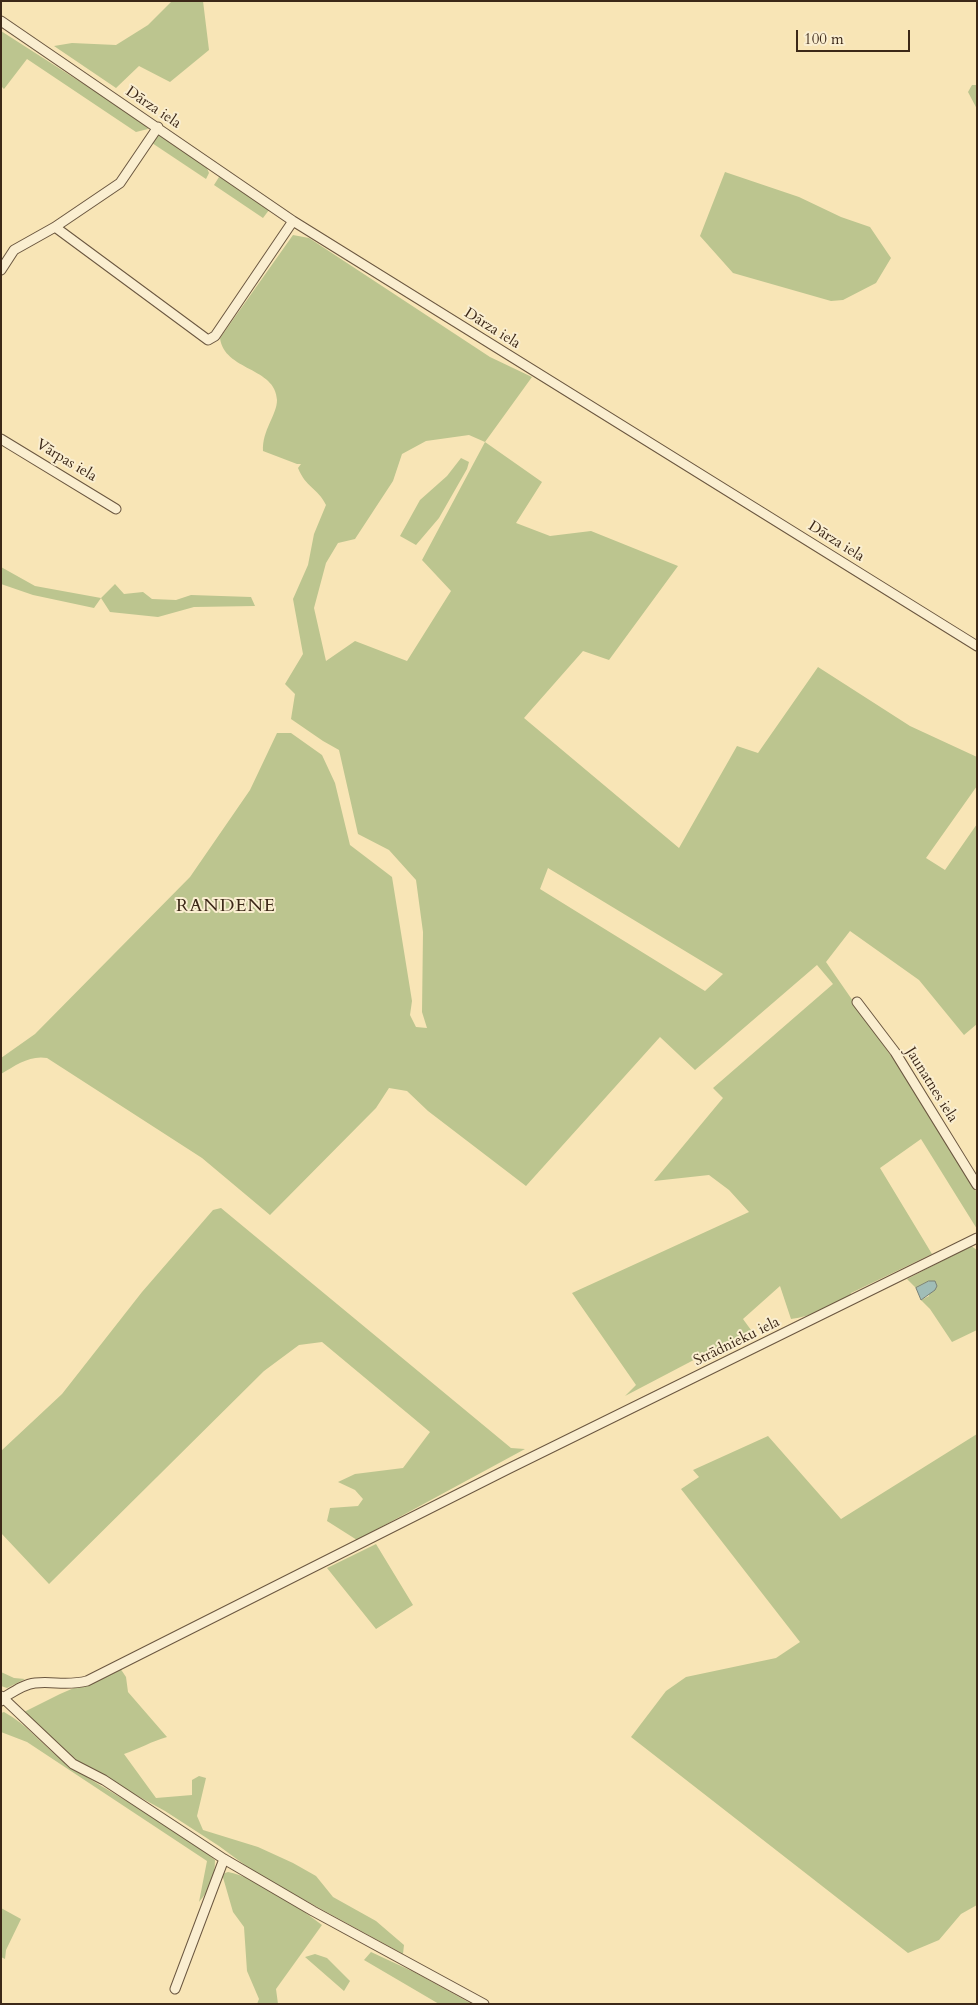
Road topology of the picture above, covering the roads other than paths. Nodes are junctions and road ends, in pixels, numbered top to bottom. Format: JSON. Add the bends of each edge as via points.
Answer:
{"nodes":[{"id":1,"x":1,"y":21,"type":"edge"},
{"id":2,"x":158,"y":127,"type":"junction"},
{"id":3,"x":293,"y":221,"type":"junction"},
{"id":4,"x":55,"y":227,"type":"junction"},
{"id":5,"x":1,"y":270,"type":"edge"},
{"id":6,"x":1,"y":439,"type":"edge"},
{"id":7,"x":116,"y":509,"type":"dead end"},
{"id":8,"x":977,"y":646,"type":"edge"},
{"id":9,"x":857,"y":1002,"type":"dead end"},
{"id":10,"x":977,"y":1185,"type":"edge"},
{"id":11,"x":976,"y":1240,"type":"edge"},
{"id":12,"x":2,"y":1698,"type":"edge"},
{"id":13,"x":224,"y":1859,"type":"junction"},
{"id":14,"x":175,"y":1989,"type":"dead end"},
{"id":15,"x":484,"y":2004,"type":"edge"}],
"edges":[{"from":1,"to":2,"type":"street","name":"Dārza iela"},
{"from":2,"to":3,"type":"street","name":"Dārza iela"},
{"from":2,"to":4,"type":"street","via":[[120,183]]},
{"from":3,"to":4,"type":"street","via":[[215,336],[208,340]]},
{"from":3,"to":8,"type":"street","name":"Dārza iela"},
{"from":4,"to":5,"type":"street","via":[[14,250]]},
{"from":6,"to":7,"type":"street","name":"Vārpas iela"},
{"from":9,"to":10,"type":"street","name":"Jaunatnes iela","via":[[895,1052]]},
{"from":11,"to":12,"type":"street","name":"Strādnieku iela","via":[[508,1469],[87,1681],[36,1683]]},
{"from":12,"to":13,"type":"street","via":[[72,1764],[157,1813]]},
{"from":13,"to":14,"type":"street"},
{"from":13,"to":15,"type":"street"}]}
